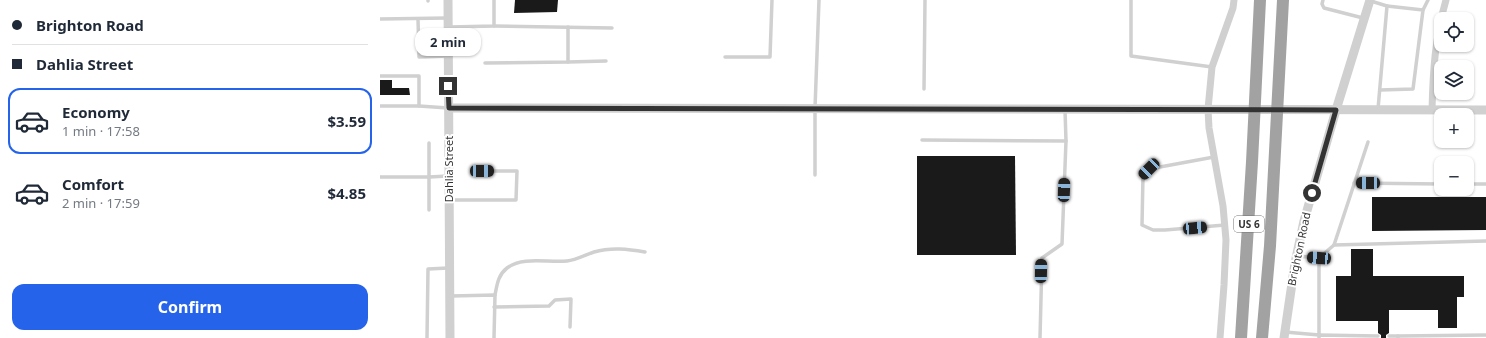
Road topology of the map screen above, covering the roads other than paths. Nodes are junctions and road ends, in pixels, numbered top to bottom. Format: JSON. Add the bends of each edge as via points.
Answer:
{"nodes":[{"id":1,"x":448,"y":0,"type":"edge"},
{"id":2,"x":494,"y":0,"type":"edge"},
{"id":3,"x":772,"y":0,"type":"edge"},
{"id":4,"x":819,"y":0,"type":"edge"},
{"id":5,"x":924,"y":0,"type":"edge"},
{"id":6,"x":1131,"y":0,"type":"edge"},
{"id":7,"x":1234,"y":0,"type":"edge"},
{"id":8,"x":1260,"y":0,"type":"edge"},
{"id":9,"x":1283,"y":0,"type":"edge"},
{"id":10,"x":1323,"y":0,"type":"edge"},
{"id":11,"x":1370,"y":0,"type":"edge"},
{"id":12,"x":1428,"y":0,"type":"edge"},
{"id":13,"x":1446,"y":0,"type":"edge"},
{"id":14,"x":1387,"y":6,"type":"junction"},
{"id":15,"x":1423,"y":10,"type":"junction"},
{"id":16,"x":1364,"y":18,"type":"junction"},
{"id":17,"x":380,"y":19,"type":"edge"},
{"id":18,"x":418,"y":19,"type":"junction"},
{"id":19,"x":448,"y":22,"type":"junction"},
{"id":20,"x":494,"y":26,"type":"junction"},
{"id":21,"x":568,"y":27,"type":"junction"},
{"id":22,"x":612,"y":28,"type":"dead end"},
{"id":23,"x":448,"y":56,"type":"junction"},
{"id":24,"x":725,"y":56,"type":"dead end"},
{"id":25,"x":606,"y":61,"type":"dead end"},
{"id":26,"x":568,"y":62,"type":"junction"},
{"id":27,"x":485,"y":63,"type":"dead end"},
{"id":28,"x":1212,"y":67,"type":"junction"},
{"id":29,"x":380,"y":76,"type":"edge"},
{"id":30,"x":924,"y":89,"type":"dead end"},
{"id":31,"x":1380,"y":90,"type":"junction"},
{"id":32,"x":380,"y":106,"type":"edge"},
{"id":33,"x":419,"y":106,"type":"junction"},
{"id":34,"x":449,"y":108,"type":"junction"},
{"id":35,"x":815,"y":108,"type":"junction"},
{"id":36,"x":1065,"y":109,"type":"junction"},
{"id":37,"x":1208,"y":109,"type":"junction"},
{"id":38,"x":1255,"y":110,"type":"junction"},
{"id":39,"x":1277,"y":110,"type":"junction"},
{"id":40,"x":1336,"y":110,"type":"junction"},
{"id":41,"x":1378,"y":110,"type":"junction"},
{"id":42,"x":1432,"y":110,"type":"junction"},
{"id":43,"x":1486,"y":110,"type":"edge"},
{"id":44,"x":922,"y":140,"type":"dead end"},
{"id":45,"x":1066,"y":141,"type":"junction"},
{"id":46,"x":1368,"y":142,"type":"dead end"},
{"id":47,"x":429,"y":143,"type":"dead end"},
{"id":48,"x":1214,"y":157,"type":"junction"},
{"id":49,"x":482,"y":171,"type":"dead end"},
{"id":50,"x":815,"y":175,"type":"dead end"},
{"id":51,"x":449,"y":176,"type":"junction"},
{"id":52,"x":380,"y":177,"type":"edge"},
{"id":53,"x":429,"y":177,"type":"junction"},
{"id":54,"x":1354,"y":183,"type":"junction"},
{"id":55,"x":1434,"y":184,"type":"edge"},
{"id":56,"x":1474,"y":184,"type":"edge"},
{"id":57,"x":1486,"y":184,"type":"edge"},
{"id":58,"x":449,"y":200,"type":"junction"},
{"id":59,"x":429,"y":210,"type":"dead end"},
{"id":60,"x":1225,"y":225,"type":"junction"},
{"id":61,"x":1486,"y":241,"type":"edge"},
{"id":62,"x":1334,"y":245,"type":"junction"},
{"id":63,"x":646,"y":252,"type":"dead end"},
{"id":64,"x":1296,"y":256,"type":"junction"},
{"id":65,"x":1319,"y":258,"type":"junction"},
{"id":66,"x":450,"y":268,"type":"junction"},
{"id":67,"x":450,"y":296,"type":"junction"},
{"id":68,"x":495,"y":296,"type":"junction"},
{"id":69,"x":494,"y":307,"type":"junction"},
{"id":70,"x":570,"y":327,"type":"dead end"},
{"id":71,"x":1285,"y":335,"type":"edge"},
{"id":72,"x":1486,"y":335,"type":"edge"},
{"id":73,"x":1378,"y":336,"type":"dead end"},
{"id":74,"x":1389,"y":336,"type":"dead end"},
{"id":75,"x":1319,"y":337,"type":"edge"},
{"id":76,"x":1398,"y":337,"type":"edge"},
{"id":77,"x":427,"y":338,"type":"edge"},
{"id":78,"x":450,"y":338,"type":"edge"},
{"id":79,"x":494,"y":338,"type":"edge"},
{"id":80,"x":1040,"y":338,"type":"edge"},
{"id":81,"x":1220,"y":338,"type":"edge"},
{"id":82,"x":1241,"y":338,"type":"edge"},
{"id":83,"x":1262,"y":338,"type":"edge"}],
"edges":[{"from":1,"to":19,"type":"street","name":"Dahlia Street"},
{"from":2,"to":20,"type":"lane"},
{"from":3,"to":24,"type":"lane","via":[[770,57]]},
{"from":4,"to":35,"type":"lane"},
{"from":5,"to":30,"type":"lane"},
{"from":6,"to":28,"type":"lane","via":[[1131,56]]},
{"from":7,"to":28,"type":"street"},
{"from":8,"to":38,"type":"highway","number":"US 6"},
{"from":9,"to":39,"type":"highway","number":"US 6"},
{"from":10,"to":16,"type":"lane","via":[[1324,8]]},
{"from":11,"to":14,"type":"lane"},
{"from":11,"to":16,"type":"street","name":"Brighton Road"},
{"from":12,"to":15,"type":"lane"},
{"from":13,"to":42,"type":"street","via":[[1435,50]]},
{"from":14,"to":15,"type":"lane"},
{"from":14,"to":31,"type":"lane"},
{"from":15,"to":31,"type":"lane","via":[[1413,89]]},
{"from":16,"to":40,"type":"street","name":"Brighton Road"},
{"from":17,"to":18,"type":"lane"},
{"from":18,"to":19,"type":"lane"},
{"from":18,"to":23,"type":"lane","via":[[419,57]]},
{"from":19,"to":20,"type":"lane"},
{"from":19,"to":23,"type":"street","name":"Dahlia Street"},
{"from":20,"to":21,"type":"lane"},
{"from":21,"to":22,"type":"lane"},
{"from":21,"to":26,"type":"lane"},
{"from":23,"to":34,"type":"street","name":"Dahlia Street"},
{"from":25,"to":26,"type":"lane"},
{"from":26,"to":27,"type":"lane"},
{"from":28,"to":37,"type":"street"},
{"from":29,"to":33,"type":"lane","via":[[419,76]]},
{"from":31,"to":41,"type":"lane"},
{"from":32,"to":33,"type":"lane"},
{"from":33,"to":34,"type":"lane"},
{"from":34,"to":35,"type":"street"},
{"from":34,"to":51,"type":"street","name":"Dahlia Street"},
{"from":35,"to":36,"type":"street"},
{"from":35,"to":50,"type":"lane"},
{"from":36,"to":37,"type":"street"},
{"from":36,"to":45,"type":"lane"},
{"from":37,"to":38,"type":"street"},
{"from":37,"to":48,"type":"street"},
{"from":38,"to":39,"type":"street"},
{"from":38,"to":82,"type":"highway","number":"US 6"},
{"from":39,"to":40,"type":"street"},
{"from":39,"to":83,"type":"highway","number":"US 6"},
{"from":40,"to":41,"type":"street"},
{"from":40,"to":64,"type":"street","name":"Brighton Road"},
{"from":41,"to":42,"type":"street"},
{"from":42,"to":43,"type":"street"},
{"from":44,"to":45,"type":"lane"},
{"from":45,"to":80,"type":"lane","via":[[1062,244],[1042,258]]},
{"from":46,"to":54,"type":"lane"},
{"from":47,"to":53,"type":"lane"},
{"from":48,"to":60,"type":"street"},
{"from":48,"to":60,"type":"lane","via":[[1149,169],[1143,176],[1142,225],[1153,230]]},
{"from":49,"to":58,"type":"lane","via":[[517,171],[516,200]]},
{"from":51,"to":53,"type":"lane"},
{"from":51,"to":58,"type":"street","name":"Dahlia Street"},
{"from":52,"to":53,"type":"lane"},
{"from":53,"to":59,"type":"lane"},
{"from":54,"to":55,"type":"lane"},
{"from":54,"to":62,"type":"lane"},
{"from":56,"to":57,"type":"lane"},
{"from":58,"to":66,"type":"street","name":"Dahlia Street"},
{"from":60,"to":81,"type":"street","via":[[1226,262]]},
{"from":61,"to":62,"type":"lane"},
{"from":62,"to":65,"type":"lane"},
{"from":63,"to":68,"type":"lane","via":[[605,250],[568,261],[526,262],[513,265],[505,269],[498,279]]},
{"from":64,"to":65,"type":"lane"},
{"from":64,"to":71,"type":"street","name":"Brighton Road"},
{"from":65,"to":75,"type":"lane"},
{"from":66,"to":67,"type":"street","name":"Dahlia Street"},
{"from":66,"to":77,"type":"lane","via":[[428,269]]},
{"from":67,"to":68,"type":"lane"},
{"from":67,"to":78,"type":"street","name":"Dahlia Street"},
{"from":68,"to":69,"type":"lane"},
{"from":69,"to":70,"type":"lane","via":[[549,306],[555,300],[571,299]]},
{"from":69,"to":79,"type":"lane"},
{"from":71,"to":75,"type":"lane"},
{"from":72,"to":76,"type":"lane"},
{"from":73,"to":75,"type":"lane"},
{"from":74,"to":76,"type":"lane"}]}
